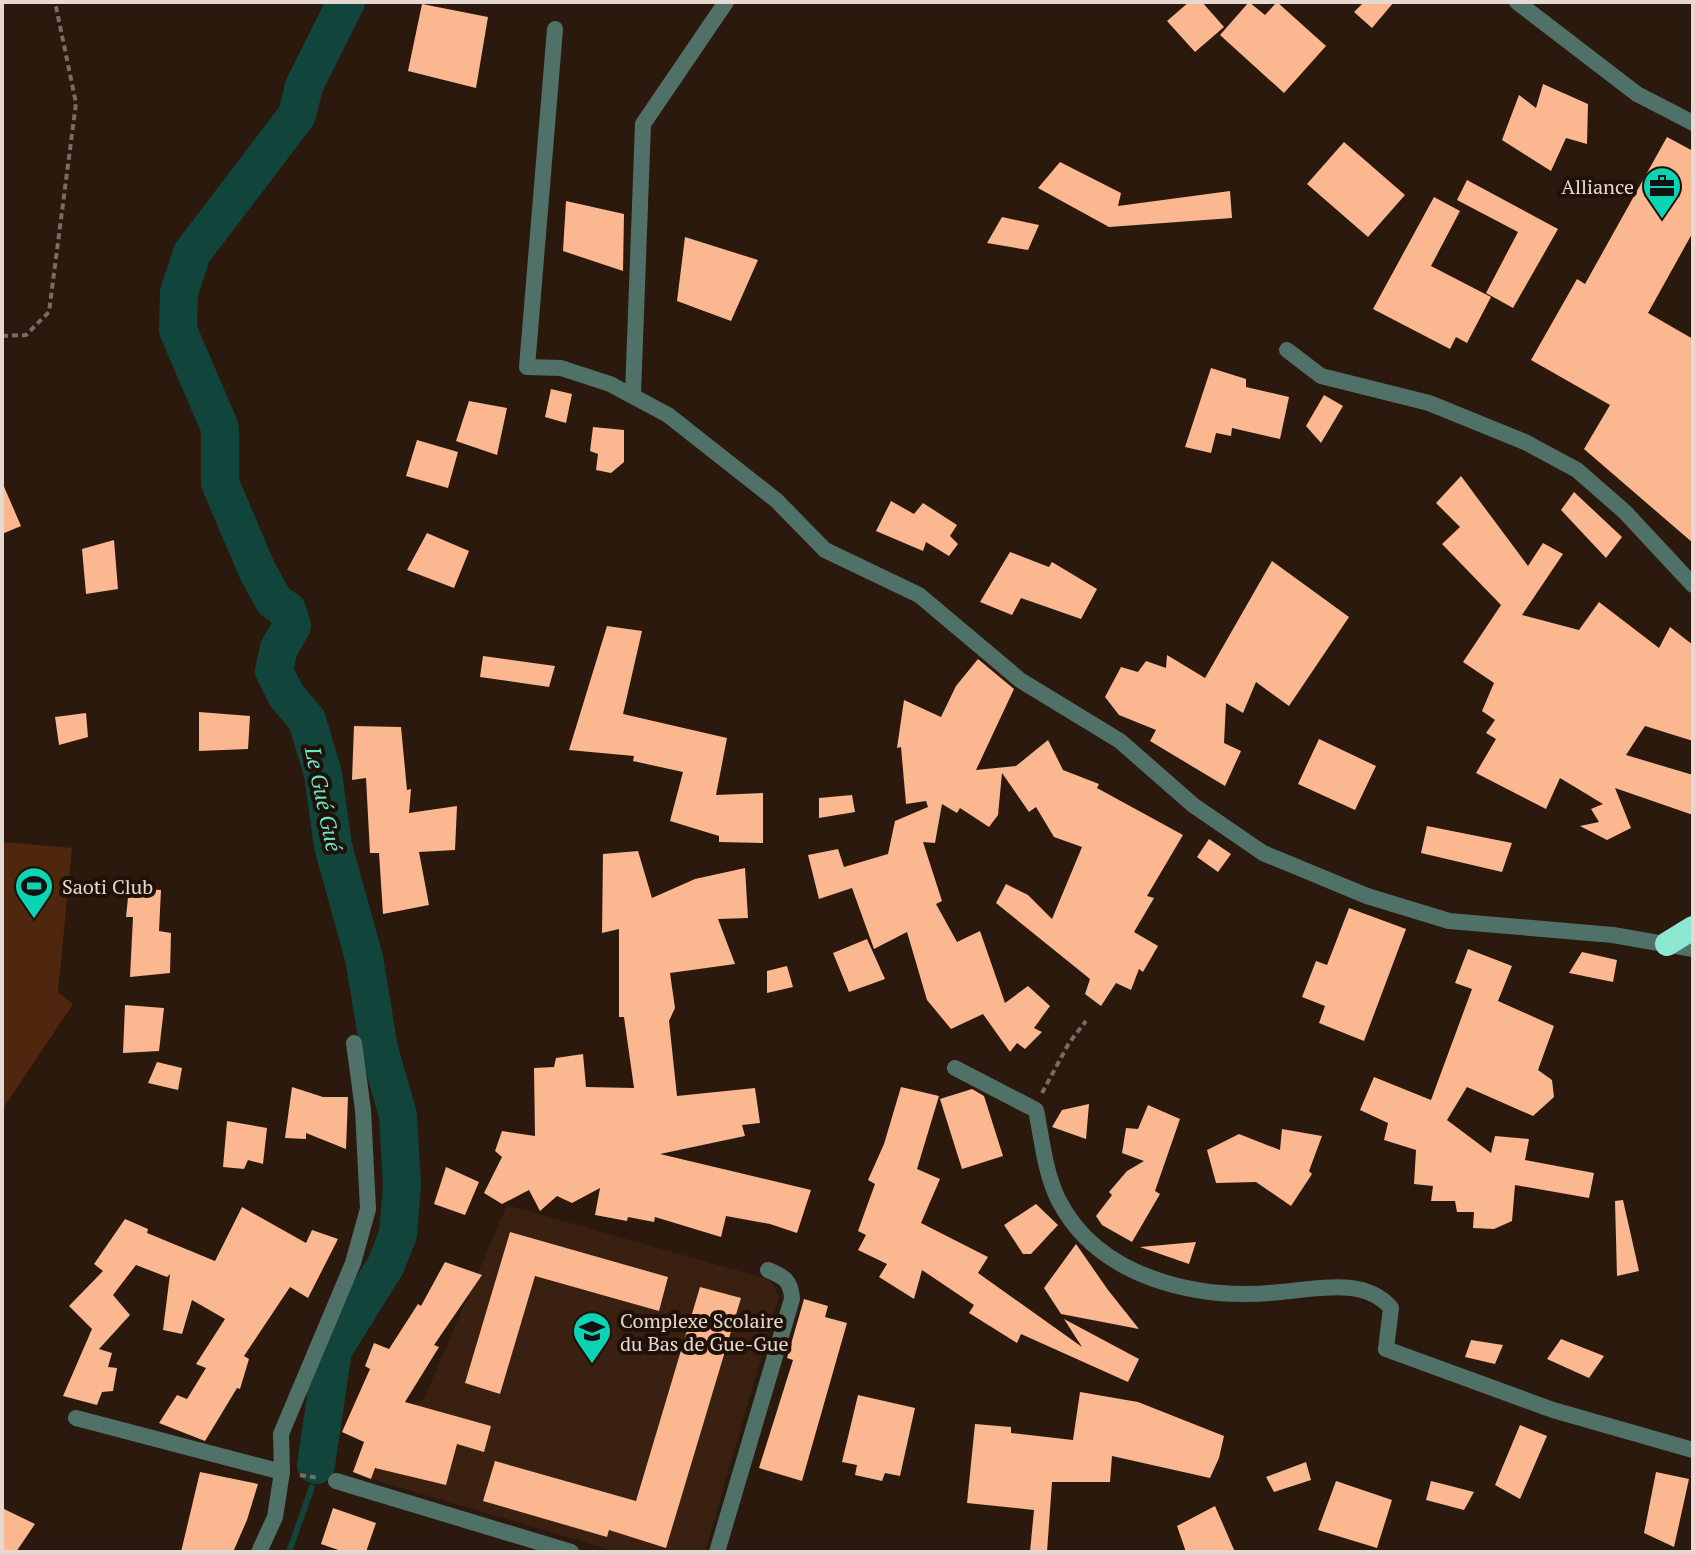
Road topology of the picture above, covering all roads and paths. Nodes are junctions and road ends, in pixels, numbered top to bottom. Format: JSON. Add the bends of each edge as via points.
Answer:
{"nodes":[{"id":1,"x":55,"y":2,"type":"edge"},
{"id":2,"x":726,"y":2,"type":"edge"},
{"id":3,"x":1517,"y":2,"type":"edge"},
{"id":4,"x":555,"y":29,"type":"dead end"},
{"id":5,"x":1693,"y":123,"type":"edge"},
{"id":6,"x":2,"y":336,"type":"edge"},
{"id":7,"x":1287,"y":350,"type":"dead end"},
{"id":8,"x":633,"y":394,"type":"junction"},
{"id":9,"x":1693,"y":585,"type":"edge"},
{"id":10,"x":1693,"y":928,"type":"edge"},
{"id":11,"x":1667,"y":944,"type":"junction"},
{"id":12,"x":1693,"y":949,"type":"edge"},
{"id":13,"x":1086,"y":1021,"type":"dead end"},
{"id":14,"x":354,"y":1043,"type":"dead end"},
{"id":15,"x":955,"y":1068,"type":"dead end"},
{"id":16,"x":1036,"y":1110,"type":"junction"},
{"id":17,"x":768,"y":1270,"type":"dead end"},
{"id":18,"x":76,"y":1418,"type":"dead end"},
{"id":19,"x":1693,"y":1450,"type":"edge"},
{"id":20,"x":282,"y":1472,"type":"junction"},
{"id":21,"x":336,"y":1481,"type":"joint"},
{"id":22,"x":259,"y":1552,"type":"edge"},
{"id":23,"x":571,"y":1552,"type":"edge"},
{"id":24,"x":717,"y":1552,"type":"edge"}],
"edges":[{"from":1,"to":6,"type":"path","via":[[76,103],[49,312],[26,335]]},
{"from":2,"to":8,"type":"street","via":[[643,124]]},
{"from":3,"to":5,"type":"street","via":[[1637,94]]},
{"from":4,"to":8,"type":"street","via":[[527,367],[561,368]]},
{"from":7,"to":9,"type":"street","via":[[1321,376],[1429,403],[1525,442],[1577,470]]},
{"from":8,"to":11,"type":"street","via":[[776,500],[825,550],[930,602],[1020,680],[1120,741],[1193,805],[1263,853],[1367,896],[1449,921]]},
{"from":10,"to":11,"type":"highway"},
{"from":11,"to":12,"type":"street"},
{"from":13,"to":16,"type":"path","via":[[1053,1070]]},
{"from":14,"to":20,"type":"street","via":[[368,1209],[353,1263],[281,1434]]},
{"from":15,"to":16,"type":"street"},
{"from":16,"to":19,"type":"street","via":[[1057,1198],[1086,1237],[1119,1265],[1201,1290],[1257,1294],[1337,1287],[1383,1298],[1391,1308],[1386,1349],[1553,1410]]},
{"from":17,"to":24,"type":"street","via":[[785,1277],[792,1299]]},
{"from":18,"to":20,"type":"street"},
{"from":20,"to":21,"type":"path"},
{"from":20,"to":22,"type":"street","via":[[275,1517]]},
{"from":21,"to":23,"type":"street"}]}
